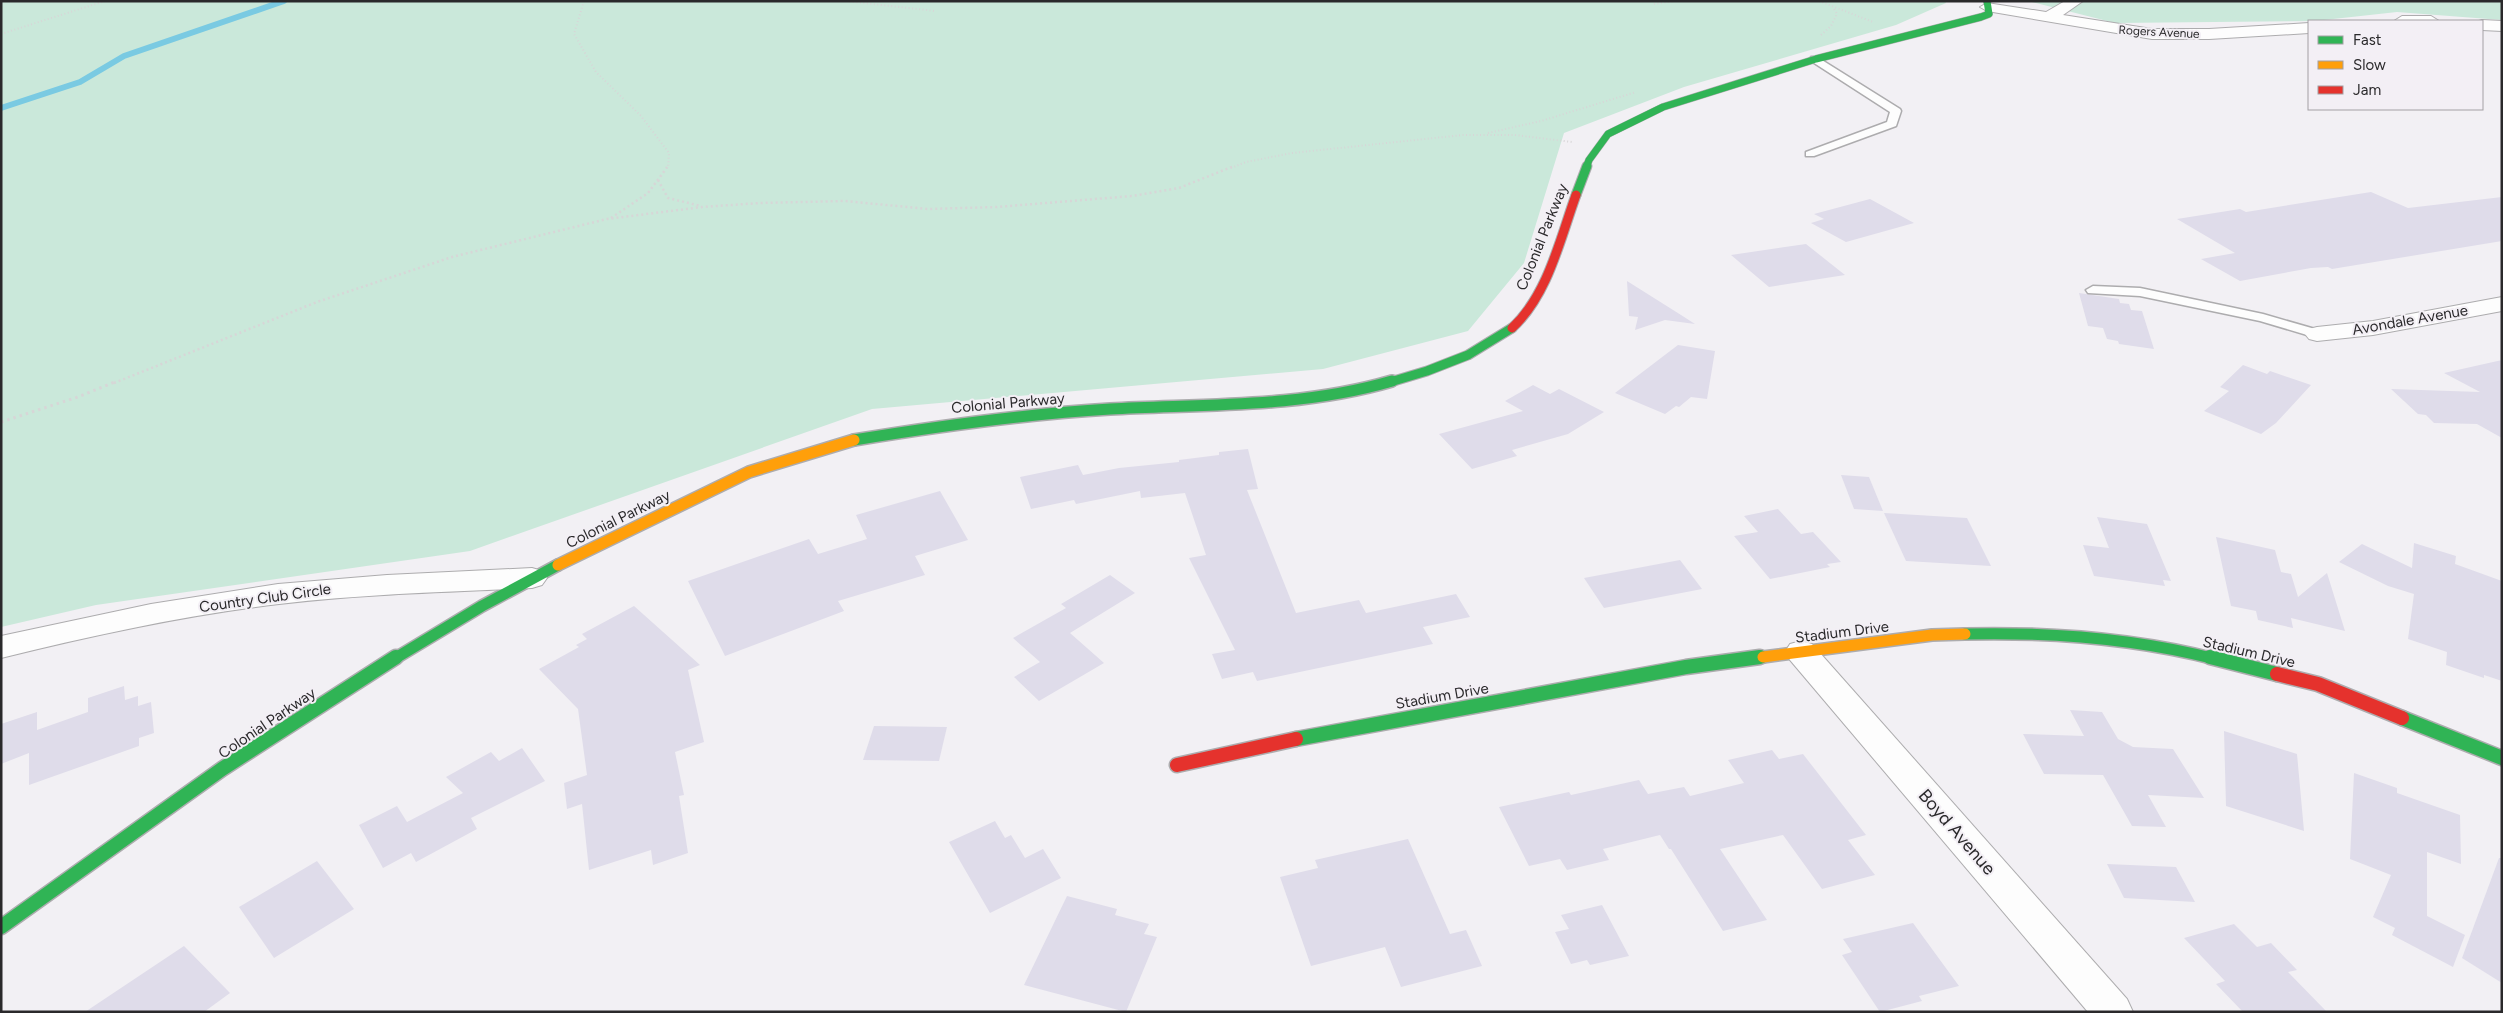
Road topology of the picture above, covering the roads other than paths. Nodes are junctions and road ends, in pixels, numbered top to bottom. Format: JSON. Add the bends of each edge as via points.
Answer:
{"nodes":[{"id":1,"x":2076,"y":1,"type":"edge"},
{"id":2,"x":1987,"y":4,"type":"edge"},
{"id":3,"x":2047,"y":18,"type":"junction"},
{"id":4,"x":2483,"y":25,"type":"edge"},
{"id":5,"x":2502,"y":26,"type":"edge"},
{"id":6,"x":2308,"y":28,"type":"edge"},
{"id":7,"x":1814,"y":60,"type":"junction"},
{"id":8,"x":1810,"y":154,"type":"dead end"},
{"id":9,"x":2093,"y":290,"type":"dead end"},
{"id":10,"x":2502,"y":304,"type":"edge"},
{"id":11,"x":2317,"y":334,"type":"joint"},
{"id":12,"x":532,"y":578,"type":"junction"},
{"id":13,"x":1,"y":647,"type":"edge"},
{"id":14,"x":1801,"y":652,"type":"junction"},
{"id":15,"x":2502,"y":758,"type":"edge"},
{"id":16,"x":1177,"y":765,"type":"dead end"},
{"id":17,"x":1,"y":927,"type":"edge"},
{"id":18,"x":2113,"y":1012,"type":"edge"}],
"edges":[{"from":1,"to":3,"type":"street"},
{"from":2,"to":3,"type":"street","name":"Rogers Avenue"},
{"from":2,"to":7,"type":"street","name":"Colonial Parkway","via":[[1989,14],[1981,18]]},
{"from":3,"to":6,"type":"street","name":"Rogers Avenue","via":[[2152,34]]},
{"from":4,"to":5,"type":"street"},
{"from":7,"to":8,"type":"lane","via":[[1896,111],[1892,124]]},
{"from":7,"to":12,"type":"street","name":"Colonial Parkway","via":[[1663,107],[1608,134],[1589,160],[1539,290],[1521,322],[1468,355],[1379,385],[1307,398],[1252,405],[1109,409],[952,424],[863,437],[749,472]]},
{"from":9,"to":11,"type":"lane","via":[[2140,292],[2263,318]]},
{"from":10,"to":11,"type":"street","name":"Avondale Avenue","via":[[2373,328]]},
{"from":12,"to":13,"type":"street","name":"Country Club Circle","via":[[336,588],[242,599],[48,635]]},
{"from":12,"to":17,"type":"street","name":"Colonial Parkway","via":[[434,633],[297,719],[98,855]]},
{"from":14,"to":15,"type":"street","name":"Stadium Drive","via":[[1932,635],[2008,632],[2074,636],[2172,649],[2318,684]]},
{"from":14,"to":16,"type":"street","name":"Stadium Drive","via":[[1686,667],[1357,727]]},
{"from":14,"to":18,"type":"street","name":"Boyd Avenue"}]}
